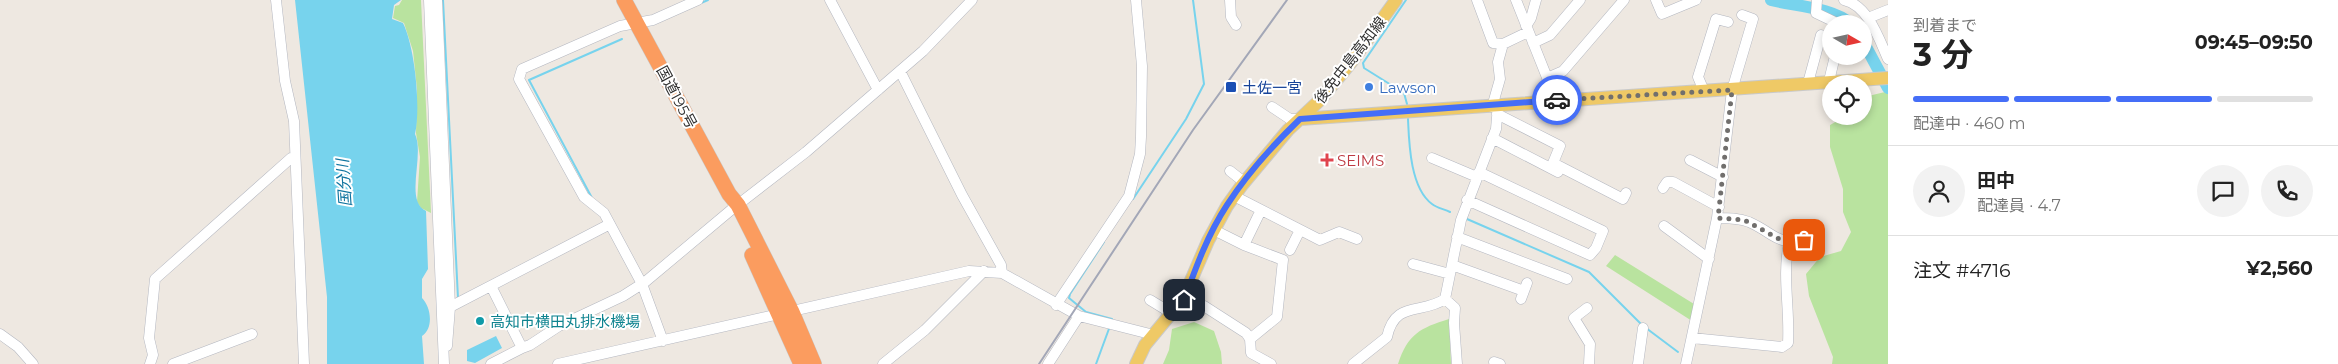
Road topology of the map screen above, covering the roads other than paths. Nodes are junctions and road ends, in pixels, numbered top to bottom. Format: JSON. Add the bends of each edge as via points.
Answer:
{"nodes":[{"id":1,"x":276,"y":0,"type":"edge"},
{"id":2,"x":429,"y":0,"type":"edge"},
{"id":3,"x":437,"y":0,"type":"edge"},
{"id":4,"x":624,"y":0,"type":"edge"},
{"id":5,"x":698,"y":0,"type":"edge"},
{"id":6,"x":830,"y":0,"type":"edge"},
{"id":7,"x":972,"y":0,"type":"edge"},
{"id":8,"x":1136,"y":0,"type":"edge"},
{"id":9,"x":1230,"y":0,"type":"edge"},
{"id":10,"x":1396,"y":0,"type":"edge"},
{"id":11,"x":1477,"y":0,"type":"edge"},
{"id":12,"x":1516,"y":0,"type":"edge"},
{"id":13,"x":1536,"y":0,"type":"edge"},
{"id":14,"x":1580,"y":0,"type":"edge"},
{"id":15,"x":1624,"y":0,"type":"edge"},
{"id":16,"x":1656,"y":0,"type":"edge"},
{"id":17,"x":1696,"y":0,"type":"edge"},
{"id":18,"x":1817,"y":0,"type":"edge"},
{"id":19,"x":1849,"y":1,"type":"edge"},
{"id":20,"x":1888,"y":10,"type":"edge"},
{"id":21,"x":1742,"y":15,"type":"dead end"},
{"id":22,"x":1865,"y":15,"type":"edge"},
{"id":23,"x":1822,"y":16,"type":"edge"},
{"id":24,"x":1872,"y":16,"type":"edge"},
{"id":25,"x":1728,"y":22,"type":"dead end"},
{"id":26,"x":636,"y":23,"type":"junction"},
{"id":27,"x":1236,"y":24,"type":"dead end"},
{"id":28,"x":1872,"y":26,"type":"edge"},
{"id":29,"x":1527,"y":29,"type":"junction"},
{"id":30,"x":1821,"y":35,"type":"dead end"},
{"id":31,"x":1533,"y":42,"type":"junction"},
{"id":32,"x":1503,"y":44,"type":"junction"},
{"id":33,"x":1888,"y":60,"type":"edge"},
{"id":34,"x":902,"y":74,"type":"junction"},
{"id":35,"x":1547,"y":78,"type":"junction"},
{"id":36,"x":1888,"y":78,"type":"edge"},
{"id":37,"x":1872,"y":79,"type":"edge"},
{"id":38,"x":1822,"y":82,"type":"edge"},
{"id":39,"x":1808,"y":83,"type":"junction"},
{"id":40,"x":878,"y":90,"type":"junction"},
{"id":41,"x":1732,"y":90,"type":"junction"},
{"id":42,"x":1704,"y":91,"type":"junction"},
{"id":43,"x":1556,"y":100,"type":"junction"},
{"id":44,"x":289,"y":105,"type":"junction"},
{"id":45,"x":1272,"y":107,"type":"dead end"},
{"id":46,"x":1496,"y":109,"type":"junction"},
{"id":47,"x":1300,"y":119,"type":"junction"},
{"id":48,"x":1492,"y":138,"type":"junction"},
{"id":49,"x":291,"y":158,"type":"junction"},
{"id":50,"x":1432,"y":158,"type":"dead end"},
{"id":51,"x":1690,"y":160,"type":"dead end"},
{"id":52,"x":1230,"y":171,"type":"dead end"},
{"id":53,"x":1478,"y":175,"type":"junction"},
{"id":54,"x":1722,"y":177,"type":"junction"},
{"id":55,"x":1244,"y":182,"type":"junction"},
{"id":56,"x":1663,"y":188,"type":"dead end"},
{"id":57,"x":1626,"y":193,"type":"dead end"},
{"id":58,"x":1234,"y":196,"type":"junction"},
{"id":59,"x":1468,"y":200,"type":"junction"},
{"id":60,"x":733,"y":203,"type":"junction"},
{"id":61,"x":1623,"y":205,"type":"dead end"},
{"id":62,"x":1719,"y":207,"type":"junction"},
{"id":63,"x":1261,"y":210,"type":"junction"},
{"id":64,"x":1718,"y":218,"type":"junction"},
{"id":65,"x":610,"y":224,"type":"junction"},
{"id":66,"x":1664,"y":226,"type":"dead end"},
{"id":67,"x":1813,"y":228,"type":"dead end"},
{"id":68,"x":1214,"y":230,"type":"junction"},
{"id":69,"x":1300,"y":230,"type":"junction"},
{"id":70,"x":1457,"y":238,"type":"junction"},
{"id":71,"x":1356,"y":239,"type":"dead end"},
{"id":72,"x":1789,"y":243,"type":"junction"},
{"id":73,"x":1244,"y":245,"type":"junction"},
{"id":74,"x":1290,"y":250,"type":"dead end"},
{"id":75,"x":1708,"y":259,"type":"junction"},
{"id":76,"x":1412,"y":264,"type":"dead end"},
{"id":77,"x":1451,"y":270,"type":"junction"},
{"id":78,"x":984,"y":271,"type":"junction"},
{"id":79,"x":1002,"y":273,"type":"junction"},
{"id":80,"x":1567,"y":279,"type":"dead end"},
{"id":81,"x":642,"y":284,"type":"junction"},
{"id":82,"x":490,"y":286,"type":"junction"},
{"id":83,"x":1524,"y":291,"type":"dead end"},
{"id":84,"x":1445,"y":299,"type":"junction"},
{"id":85,"x":1150,"y":300,"type":"dead end"},
{"id":86,"x":1184,"y":300,"type":"junction"},
{"id":87,"x":1056,"y":305,"type":"junction"},
{"id":88,"x":450,"y":307,"type":"junction"},
{"id":89,"x":1587,"y":308,"type":"dead end"},
{"id":90,"x":786,"y":312,"type":"junction"},
{"id":91,"x":1173,"y":314,"type":"junction"},
{"id":92,"x":1079,"y":316,"type":"junction"},
{"id":93,"x":1643,"y":328,"type":"dead end"},
{"id":94,"x":0,"y":334,"type":"edge"},
{"id":95,"x":252,"y":334,"type":"dead end"},
{"id":96,"x":1154,"y":335,"type":"junction"},
{"id":97,"x":1692,"y":338,"type":"junction"},
{"id":98,"x":1250,"y":339,"type":"junction"},
{"id":99,"x":663,"y":341,"type":"junction"},
{"id":100,"x":522,"y":348,"type":"junction"},
{"id":101,"x":1251,"y":353,"type":"junction"},
{"id":102,"x":602,"y":359,"type":"edge"},
{"id":103,"x":304,"y":362,"type":"edge"},
{"id":104,"x":443,"y":362,"type":"edge"},
{"id":105,"x":33,"y":364,"type":"edge"},
{"id":106,"x":150,"y":364,"type":"edge"},
{"id":107,"x":173,"y":364,"type":"edge"},
{"id":108,"x":491,"y":364,"type":"edge"},
{"id":109,"x":558,"y":364,"type":"edge"},
{"id":110,"x":801,"y":364,"type":"edge"},
{"id":111,"x":814,"y":364,"type":"edge"},
{"id":112,"x":883,"y":364,"type":"edge"},
{"id":113,"x":1048,"y":364,"type":"edge"},
{"id":114,"x":1136,"y":364,"type":"edge"},
{"id":115,"x":1250,"y":364,"type":"edge"},
{"id":116,"x":1271,"y":364,"type":"edge"},
{"id":117,"x":1353,"y":364,"type":"edge"},
{"id":118,"x":1457,"y":364,"type":"edge"},
{"id":119,"x":1589,"y":364,"type":"edge"},
{"id":120,"x":1638,"y":364,"type":"edge"},
{"id":121,"x":1686,"y":364,"type":"edge"}],
"edges":[{"from":1,"to":44,"type":"street"},
{"from":2,"to":104,"type":"street"},
{"from":3,"to":88,"type":"street"},
{"from":4,"to":26,"type":"highway","name":"国道195号"},
{"from":5,"to":26,"type":"street","via":[[653,20]]},
{"from":6,"to":40,"type":"street"},
{"from":7,"to":34,"type":"street"},
{"from":8,"to":87,"type":"street","via":[[1142,66],[1141,137],[1129,196]]},
{"from":9,"to":27,"type":"street","via":[[1231,17]]},
{"from":10,"to":47,"type":"main road","name":"後免中島高知線","via":[[1352,61]]},
{"from":11,"to":32,"type":"street","via":[[1492,43]]},
{"from":12,"to":29,"type":"street"},
{"from":13,"to":29,"type":"street"},
{"from":14,"to":31,"type":"street","via":[[1550,35]]},
{"from":15,"to":35,"type":"street","via":[[1563,71]]},
{"from":16,"to":17,"type":"street","via":[[1662,14]]},
{"from":18,"to":23,"type":"street","via":[[1816,13]]},
{"from":19,"to":22,"type":"street"},
{"from":20,"to":24,"type":"street"},
{"from":21,"to":41,"type":"street","via":[[1753,19]]},
{"from":25,"to":42,"type":"street","via":[[1716,19],[1698,77]]},
{"from":26,"to":60,"type":"highway","name":"国道195号"},
{"from":26,"to":65,"type":"street","via":[[620,26],[522,69],[519,79],[584,198],[604,213]]},
{"from":28,"to":33,"type":"street"},
{"from":29,"to":31,"type":"street"},
{"from":29,"to":32,"type":"street"},
{"from":30,"to":39,"type":"street"},
{"from":31,"to":35,"type":"street"},
{"from":32,"to":46,"type":"street","via":[[1498,62],[1500,79]]},
{"from":34,"to":40,"type":"street"},
{"from":34,"to":79,"type":"street","via":[[962,196],[1001,265]]},
{"from":35,"to":43,"type":"street"},
{"from":36,"to":37,"type":"main road"},
{"from":38,"to":39,"type":"main road"},
{"from":39,"to":41,"type":"main road"},
{"from":40,"to":60,"type":"street","via":[[806,152]]},
{"from":41,"to":42,"type":"main road"},
{"from":41,"to":54,"type":"street"},
{"from":42,"to":43,"type":"main road"},
{"from":43,"to":46,"type":"main road"},
{"from":44,"to":49,"type":"street"},
{"from":44,"to":103,"type":"street","via":[[294,121],[297,171]]},
{"from":45,"to":47,"type":"street","via":[[1290,119]]},
{"from":46,"to":47,"type":"main road"},
{"from":46,"to":48,"type":"street"},
{"from":46,"to":57,"type":"street","via":[[1560,146],[1553,162],[1622,199]]},
{"from":47,"to":55,"type":"main road","name":"後免中島高知線"},
{"from":48,"to":53,"type":"street"},
{"from":48,"to":61,"type":"street"},
{"from":49,"to":103,"type":"street","via":[[299,325]]},
{"from":49,"to":106,"type":"street","via":[[154,279],[149,338],[153,354]]},
{"from":50,"to":53,"type":"street"},
{"from":51,"to":54,"type":"street"},
{"from":52,"to":55,"type":"street"},
{"from":53,"to":59,"type":"street"},
{"from":53,"to":59,"type":"street","via":[[1603,231],[1590,254]]},
{"from":54,"to":62,"type":"street"},
{"from":55,"to":58,"type":"main road","name":"後免中島高知線"},
{"from":56,"to":62,"type":"street","via":[[1667,182],[1673,182]]},
{"from":58,"to":63,"type":"street"},
{"from":58,"to":68,"type":"main road","name":"後免中島高知線"},
{"from":59,"to":70,"type":"street"},
{"from":60,"to":81,"type":"street"},
{"from":60,"to":90,"type":"highway","name":"国道195号"},
{"from":62,"to":64,"type":"street"},
{"from":63,"to":69,"type":"street"},
{"from":63,"to":73,"type":"street"},
{"from":64,"to":72,"type":"street","via":[[1744,220]]},
{"from":64,"to":75,"type":"street"},
{"from":65,"to":81,"type":"street"},
{"from":65,"to":82,"type":"street"},
{"from":66,"to":75,"type":"street"},
{"from":67,"to":72,"type":"street","via":[[1811,239]]},
{"from":68,"to":73,"type":"street"},
{"from":68,"to":86,"type":"main road","name":"後免中島高知線"},
{"from":69,"to":71,"type":"street","via":[[1320,240],[1339,232]]},
{"from":69,"to":74,"type":"street"},
{"from":70,"to":77,"type":"street"},
{"from":70,"to":80,"type":"street"},
{"from":72,"to":97,"type":"street","via":[[1785,265],[1788,343],[1782,347]]},
{"from":73,"to":98,"type":"street","via":[[1284,260],[1277,317]]},
{"from":75,"to":97,"type":"street"},
{"from":76,"to":77,"type":"street"},
{"from":77,"to":83,"type":"street"},
{"from":77,"to":84,"type":"street"},
{"from":78,"to":79,"type":"street"},
{"from":78,"to":90,"type":"street","via":[[950,275]]},
{"from":78,"to":112,"type":"street","via":[[925,330]]},
{"from":79,"to":87,"type":"street"},
{"from":81,"to":99,"type":"street"},
{"from":81,"to":100,"type":"street"},
{"from":82,"to":88,"type":"street"},
{"from":82,"to":100,"type":"street"},
{"from":84,"to":117,"type":"street","via":[[1398,315],[1390,323],[1388,337]]},
{"from":84,"to":118,"type":"street","via":[[1455,308]]},
{"from":85,"to":91,"type":"street"},
{"from":86,"to":91,"type":"main road","name":"後免中島高知線"},
{"from":86,"to":98,"type":"street","via":[[1204,306],[1246,333]]},
{"from":87,"to":92,"type":"street"},
{"from":88,"to":104,"type":"street"},
{"from":89,"to":119,"type":"street","via":[[1574,318],[1590,344]]},
{"from":90,"to":99,"type":"street"},
{"from":90,"to":110,"type":"highway","name":"国道195号"},
{"from":90,"to":111,"type":"highway","name":"国道195号"},
{"from":91,"to":96,"type":"main road","name":"後免中島高知線"},
{"from":92,"to":96,"type":"street"},
{"from":92,"to":113,"type":"street"},
{"from":93,"to":120,"type":"street"},
{"from":94,"to":105,"type":"street"},
{"from":95,"to":107,"type":"street"},
{"from":96,"to":114,"type":"main road","name":"後免中島高知線"},
{"from":97,"to":121,"type":"street"},
{"from":98,"to":101,"type":"street"},
{"from":99,"to":102,"type":"street"},
{"from":100,"to":108,"type":"street"},
{"from":101,"to":115,"type":"street"},
{"from":101,"to":116,"type":"street"},
{"from":102,"to":109,"type":"street"}]}
